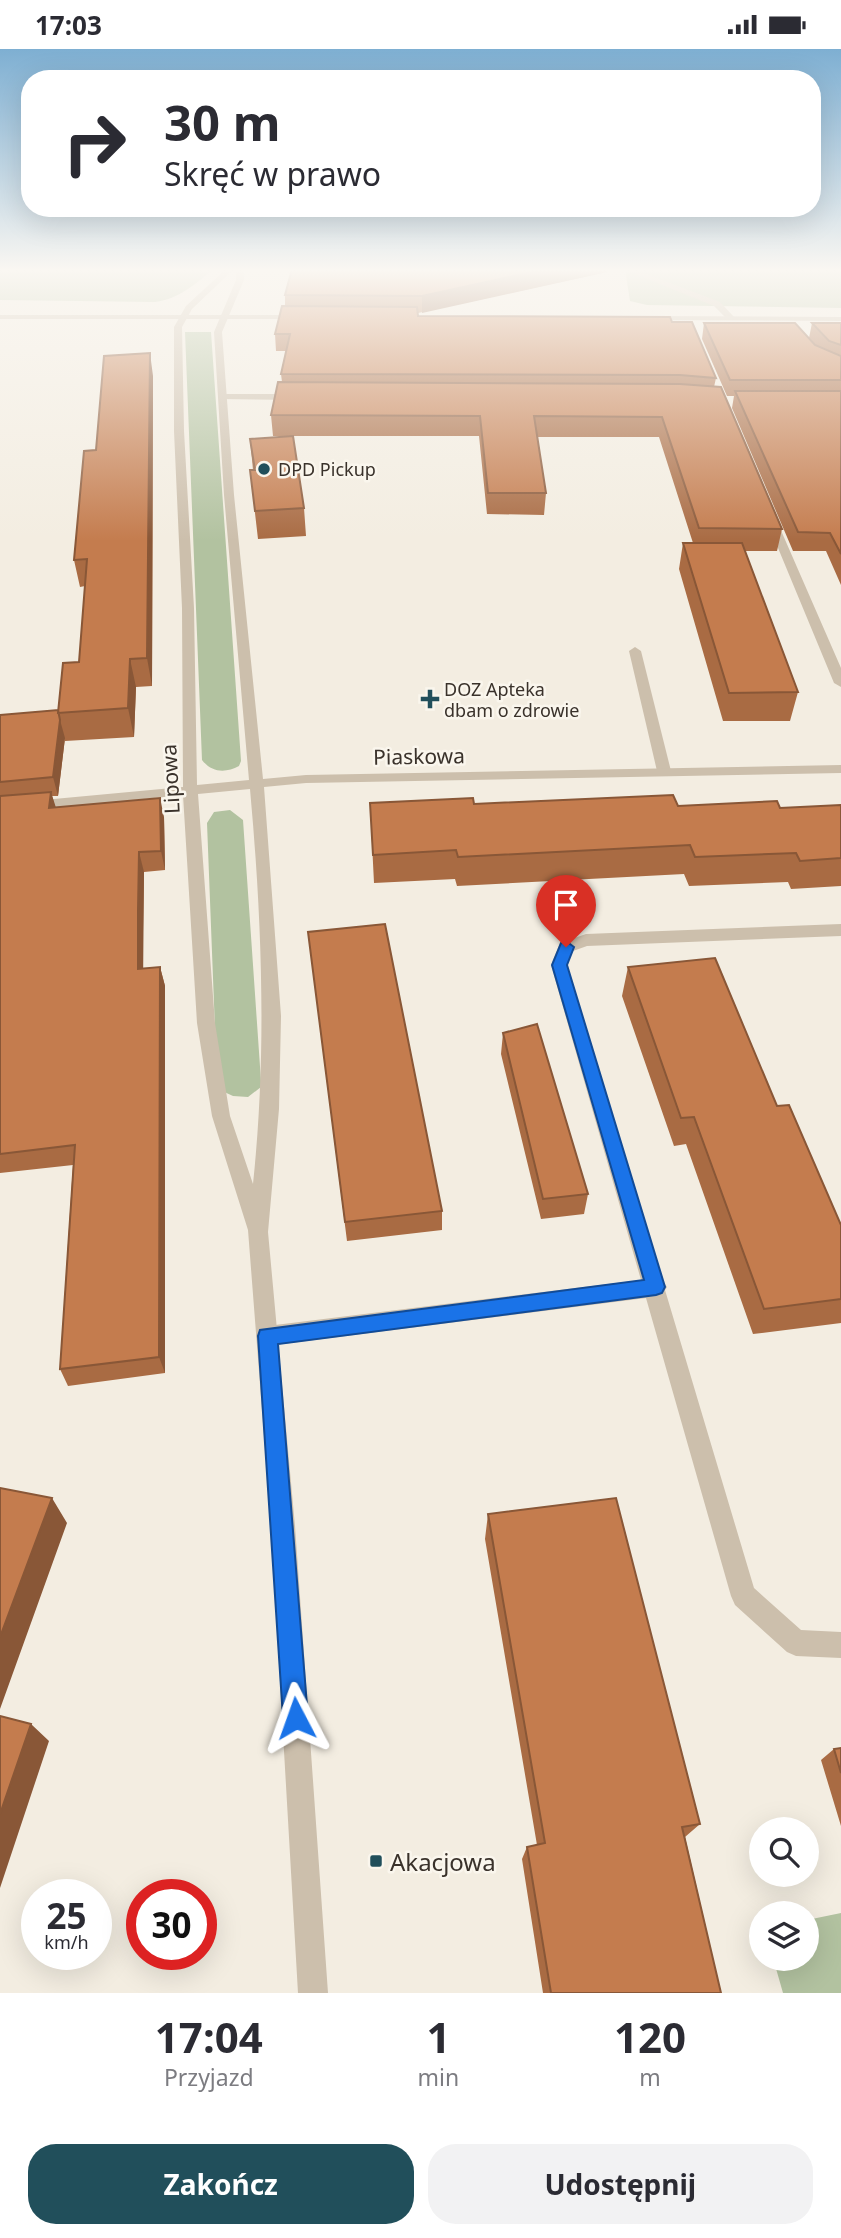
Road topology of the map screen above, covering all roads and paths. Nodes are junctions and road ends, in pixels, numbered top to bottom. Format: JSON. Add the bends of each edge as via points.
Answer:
{"nodes":[{"id":1,"x":177,"y":360,"type":"edge"},
{"id":2,"x":220,"y":360,"type":"edge"},
{"id":3,"x":222,"y":397,"type":"junction"},
{"id":4,"x":306,"y":397,"type":"edge"},
{"id":5,"x":766,"y":509,"type":"edge"},
{"id":6,"x":635,"y":651,"type":"dead end"},
{"id":7,"x":841,"y":683,"type":"edge"},
{"id":8,"x":841,"y":769,"type":"edge"},
{"id":9,"x":664,"y":771,"type":"junction"},
{"id":10,"x":256,"y":782,"type":"junction"},
{"id":11,"x":190,"y":789,"type":"junction"},
{"id":12,"x":0,"y":809,"type":"edge"},
{"id":13,"x":841,"y":930,"type":"edge"},
{"id":14,"x":258,"y":1232,"type":"junction"},
{"id":15,"x":656,"y":1287,"type":"junction"},
{"id":16,"x":267,"y":1336,"type":"junction"},
{"id":17,"x":841,"y":1645,"type":"edge"},
{"id":18,"x":313,"y":1993,"type":"edge"}],
"edges":[{"from":1,"to":11,"type":"street","name":"Lipowa"},
{"from":2,"to":3,"type":"street","name":"Lipowa"},
{"from":3,"to":4,"type":"street"},
{"from":3,"to":10,"type":"street","name":"Lipowa"},
{"from":5,"to":7,"type":"street"},
{"from":6,"to":9,"type":"street"},
{"from":8,"to":9,"type":"street","name":"Piaskowa"},
{"from":9,"to":10,"type":"street","name":"Piaskowa"},
{"from":10,"to":11,"type":"street","name":"Piaskowa"},
{"from":10,"to":14,"type":"street","name":"Lipowa","via":[[272,1016],[270,1109]]},
{"from":11,"to":12,"type":"street","name":"Piaskowa"},
{"from":11,"to":14,"type":"street","name":"Lipowa","via":[[206,1023],[221,1116]]},
{"from":13,"to":15,"type":"street","via":[[586,940],[566,947],[559,965]]},
{"from":14,"to":16,"type":"street","name":"Lipowa"},
{"from":15,"to":16,"type":"street"},
{"from":15,"to":17,"type":"street","via":[[744,1595],[796,1643]]},
{"from":16,"to":18,"type":"street"}]}
